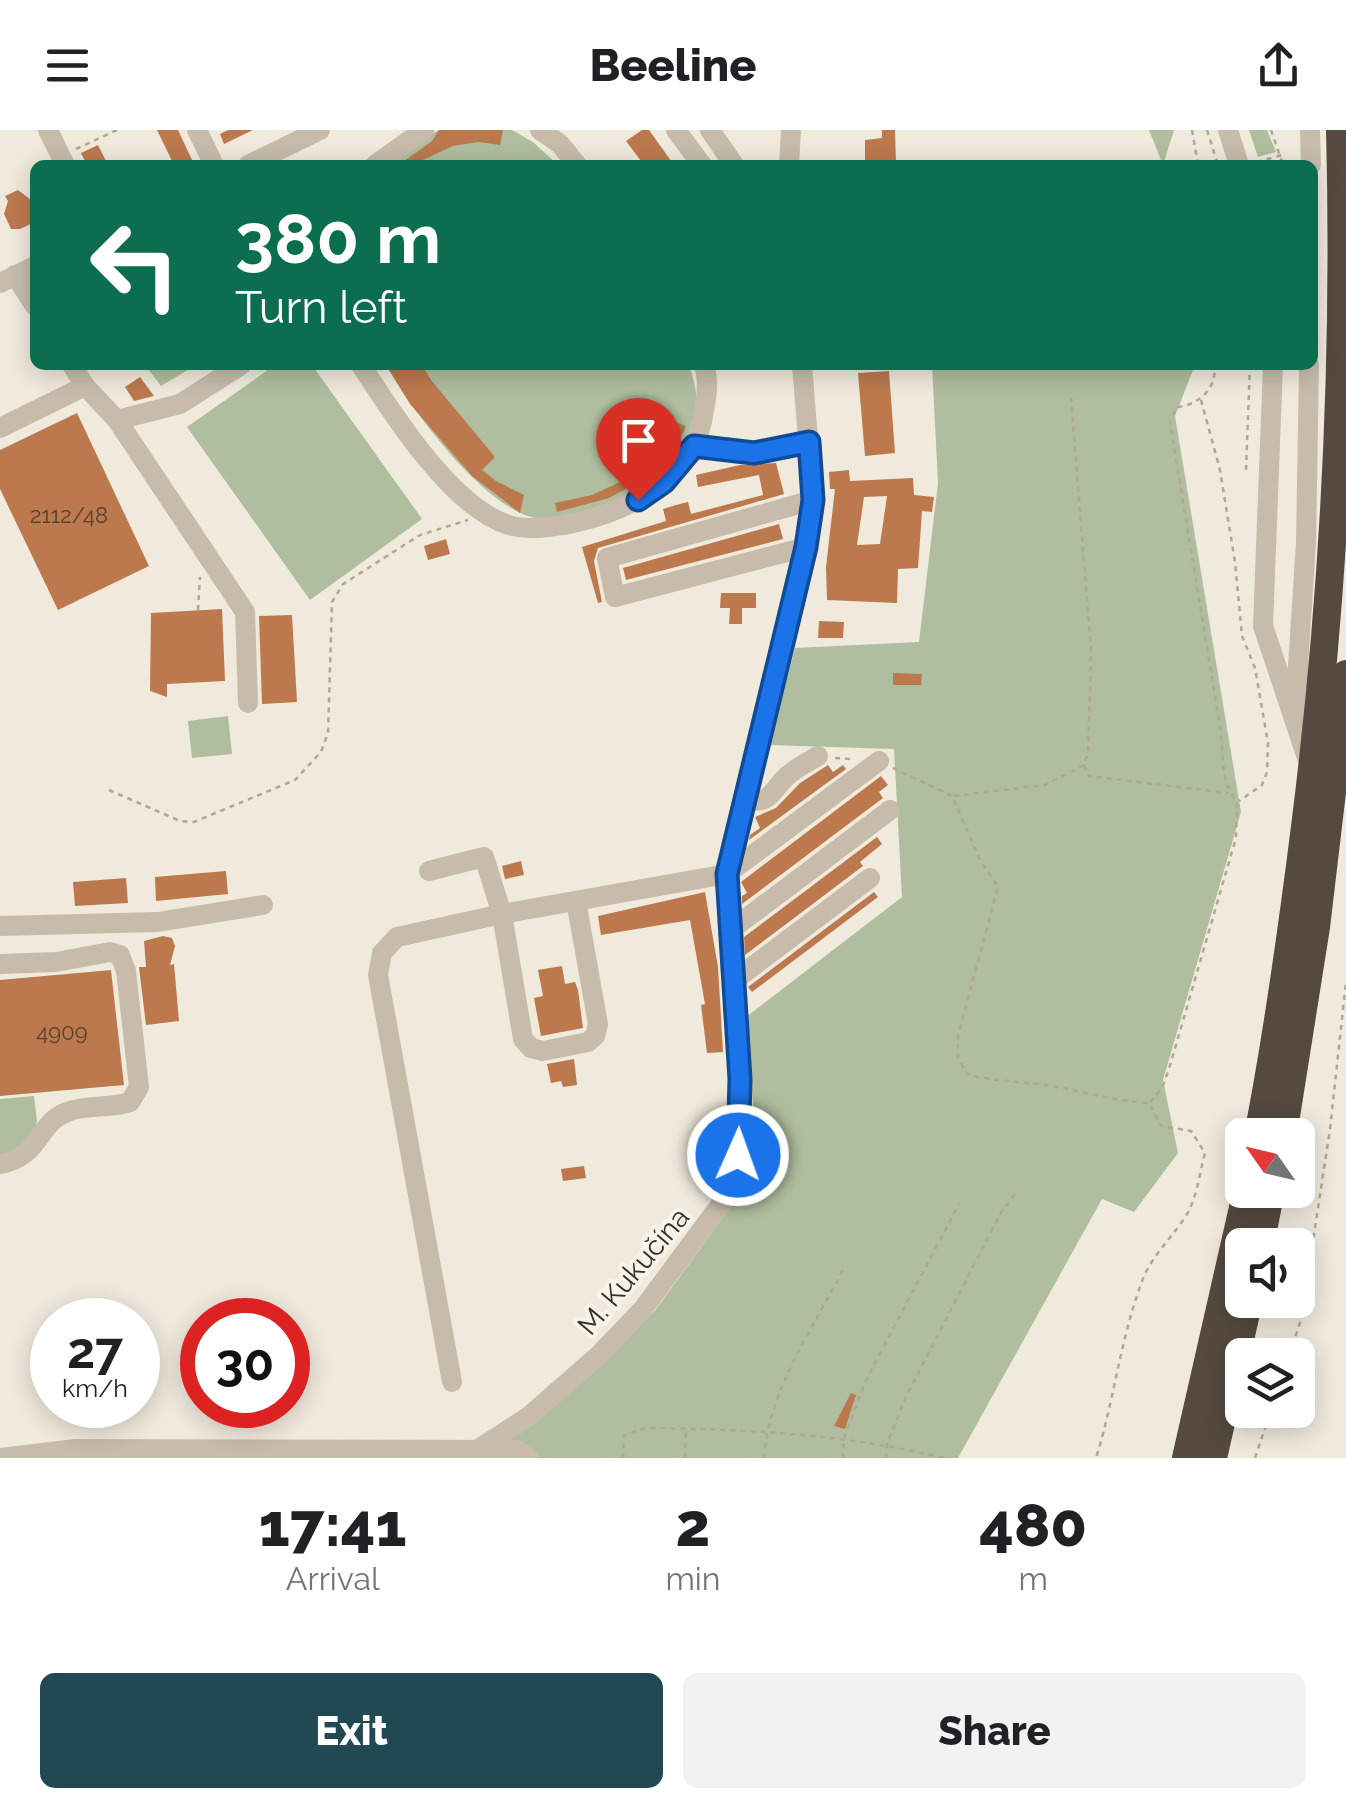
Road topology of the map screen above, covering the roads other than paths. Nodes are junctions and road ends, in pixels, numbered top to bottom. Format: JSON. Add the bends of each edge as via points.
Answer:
{"nodes":[{"id":1,"x":48,"y":130,"type":"edge"},
{"id":2,"x":320,"y":130,"type":"edge"},
{"id":3,"x":424,"y":130,"type":"edge"},
{"id":4,"x":540,"y":130,"type":"edge"},
{"id":5,"x":676,"y":130,"type":"edge"},
{"id":6,"x":710,"y":130,"type":"edge"},
{"id":7,"x":790,"y":130,"type":"edge"},
{"id":8,"x":1228,"y":130,"type":"edge"},
{"id":9,"x":1310,"y":130,"type":"edge"},
{"id":10,"x":1340,"y":130,"type":"edge"},
{"id":11,"x":199,"y":131,"type":"edge"},
{"id":12,"x":284,"y":138,"type":"edge"},
{"id":13,"x":63,"y":160,"type":"edge"},
{"id":14,"x":212,"y":160,"type":"edge"},
{"id":15,"x":255,"y":160,"type":"edge"},
{"id":16,"x":382,"y":160,"type":"edge"},
{"id":17,"x":573,"y":160,"type":"edge"},
{"id":18,"x":698,"y":160,"type":"edge"},
{"id":19,"x":731,"y":160,"type":"edge"},
{"id":20,"x":788,"y":160,"type":"edge"},
{"id":21,"x":1245,"y":160,"type":"edge"},
{"id":22,"x":1311,"y":160,"type":"edge"},
{"id":23,"x":17,"y":275,"type":"edge"},
{"id":24,"x":30,"y":297,"type":"edge"},
{"id":25,"x":75,"y":370,"type":"edge"},
{"id":26,"x":234,"y":370,"type":"edge"},
{"id":27,"x":365,"y":370,"type":"edge"},
{"id":28,"x":705,"y":370,"type":"edge"},
{"id":29,"x":802,"y":370,"type":"edge"},
{"id":30,"x":1272,"y":370,"type":"edge"},
{"id":31,"x":1309,"y":370,"type":"edge"},
{"id":32,"x":85,"y":386,"type":"junction"},
{"id":33,"x":117,"y":420,"type":"junction"},
{"id":34,"x":0,"y":428,"type":"edge"},
{"id":35,"x":809,"y":442,"type":"junction"},
{"id":36,"x":694,"y":446,"type":"junction"},
{"id":37,"x":813,"y":500,"type":"junction"},
{"id":38,"x":806,"y":547,"type":"junction"},
{"id":39,"x":1346,"y":674,"type":"edge"},
{"id":40,"x":248,"y":703,"type":"dead end"},
{"id":41,"x":1300,"y":733,"type":"junction"},
{"id":42,"x":818,"y":756,"type":"road end"},
{"id":43,"x":879,"y":762,"type":"road end"},
{"id":44,"x":1312,"y":775,"type":"junction"},
{"id":45,"x":744,"y":799,"type":"junction"},
{"id":46,"x":890,"y":810,"type":"dead end"},
{"id":47,"x":428,"y":871,"type":"dead end"},
{"id":48,"x":727,"y":874,"type":"junction"},
{"id":49,"x":870,"y":878,"type":"dead end"},
{"id":50,"x":576,"y":901,"type":"junction"},
{"id":51,"x":262,"y":905,"type":"dead end"},
{"id":52,"x":502,"y":914,"type":"junction"},
{"id":53,"x":0,"y":926,"type":"edge"},
{"id":54,"x":728,"y":932,"type":"junction"},
{"id":55,"x":0,"y":964,"type":"edge"},
{"id":56,"x":732,"y":982,"type":"junction"},
{"id":57,"x":1261,"y":1118,"type":"edge"},
{"id":58,"x":1285,"y":1118,"type":"edge"},
{"id":59,"x":0,"y":1164,"type":"edge"},
{"id":60,"x":1243,"y":1208,"type":"edge"},
{"id":61,"x":1244,"y":1318,"type":"edge"},
{"id":62,"x":452,"y":1382,"type":"dead end"},
{"id":63,"x":478,"y":1454,"type":"edge"},
{"id":64,"x":0,"y":1458,"type":"edge"},
{"id":65,"x":529,"y":1458,"type":"edge"},
{"id":66,"x":1186,"y":1458,"type":"edge"},
{"id":67,"x":1212,"y":1458,"type":"edge"}],
"edges":[{"from":1,"to":13,"type":"street"},
{"from":2,"to":12,"type":"street"},
{"from":3,"to":16,"type":"street"},
{"from":4,"to":17,"type":"street"},
{"from":5,"to":18,"type":"street"},
{"from":6,"to":19,"type":"street"},
{"from":7,"to":20,"type":"street"},
{"from":8,"to":21,"type":"street"},
{"from":9,"to":22,"type":"street"},
{"from":10,"to":44,"type":"highway","via":[[1335,491]]},
{"from":11,"to":14,"type":"street"},
{"from":12,"to":15,"type":"street"},
{"from":23,"to":24,"type":"street"},
{"from":25,"to":32,"type":"street"},
{"from":26,"to":33,"type":"street","via":[[180,404]]},
{"from":27,"to":36,"type":"street","via":[[425,456],[481,510],[506,524],[532,529],[604,517],[664,482]]},
{"from":28,"to":36,"type":"street","via":[[702,430]]},
{"from":29,"to":35,"type":"street","name":"M. Kukučína"},
{"from":30,"to":41,"type":"street","via":[[1263,626]]},
{"from":31,"to":41,"type":"street"},
{"from":32,"to":33,"type":"street"},
{"from":32,"to":34,"type":"street"},
{"from":33,"to":40,"type":"street","via":[[244,612]]},
{"from":35,"to":36,"type":"street","via":[[754,453]]},
{"from":35,"to":37,"type":"street","name":"M. Kukučína"},
{"from":37,"to":38,"type":"street","name":"M. Kukučína"},
{"from":37,"to":38,"type":"street","via":[[607,558],[616,597]]},
{"from":38,"to":45,"type":"street","name":"M. Kukučína"},
{"from":39,"to":58,"type":"highway"},
{"from":41,"to":44,"type":"street"},
{"from":42,"to":45,"type":"street","via":[[767,799]]},
{"from":43,"to":48,"type":"street"},
{"from":44,"to":57,"type":"highway"},
{"from":45,"to":48,"type":"street","name":"M. Kukučína"},
{"from":46,"to":54,"type":"street"},
{"from":47,"to":52,"type":"street","via":[[484,857]]},
{"from":48,"to":50,"type":"street"},
{"from":48,"to":54,"type":"street","name":"M. Kukučína"},
{"from":49,"to":56,"type":"street"},
{"from":50,"to":52,"type":"street"},
{"from":50,"to":52,"type":"street","via":[[598,1024],[588,1042],[543,1051],[523,1039]]},
{"from":51,"to":53,"type":"street","via":[[158,922]]},
{"from":52,"to":62,"type":"street","via":[[398,938],[382,953],[378,976]]},
{"from":54,"to":56,"type":"street","name":"M. Kukučína"},
{"from":55,"to":59,"type":"street","via":[[120,955],[138,1086],[130,1102],[60,1115],[22,1158]]},
{"from":56,"to":63,"type":"street","name":"M. Kukučína","via":[[740,1140],[721,1208],[643,1310],[599,1355]]},
{"from":60,"to":66,"type":"highway"},
{"from":61,"to":67,"type":"highway"},
{"from":63,"to":64,"type":"street","via":[[76,1449]]},
{"from":63,"to":65,"type":"street","via":[[518,1450]]}]}
